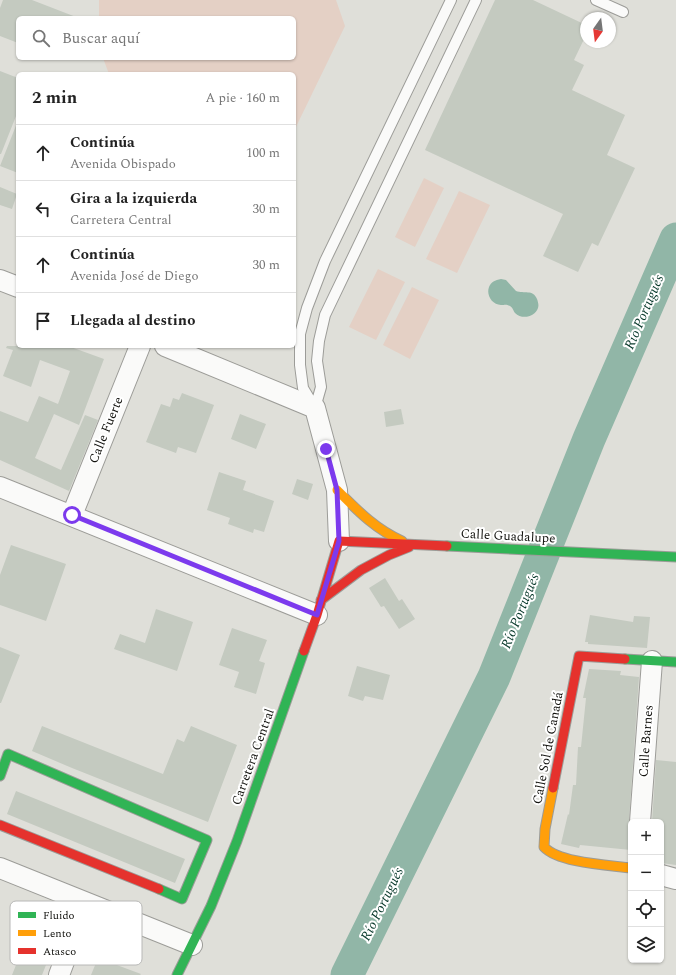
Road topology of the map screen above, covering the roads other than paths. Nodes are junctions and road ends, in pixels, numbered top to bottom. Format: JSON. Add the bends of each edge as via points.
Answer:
{"nodes":[{"id":1,"x":451,"y":0,"type":"edge"},
{"id":2,"x":476,"y":0,"type":"edge"},
{"id":3,"x":596,"y":0,"type":"edge"},
{"id":4,"x":623,"y":12,"type":"dead end"},
{"id":5,"x":0,"y":280,"type":"edge"},
{"id":6,"x":16,"y":287,"type":"edge"},
{"id":7,"x":139,"y":348,"type":"edge"},
{"id":8,"x":170,"y":348,"type":"edge"},
{"id":9,"x":315,"y":408,"type":"junction"},
{"id":10,"x":0,"y":487,"type":"edge"},
{"id":11,"x":337,"y":490,"type":"junction"},
{"id":12,"x":72,"y":515,"type":"junction"},
{"id":13,"x":339,"y":541,"type":"junction"},
{"id":14,"x":414,"y":545,"type":"junction"},
{"id":15,"x":676,"y":557,"type":"edge"},
{"id":16,"x":319,"y":607,"type":"junction"},
{"id":17,"x":652,"y":661,"type":"junction"},
{"id":18,"x":676,"y":662,"type":"edge"},
{"id":19,"x":0,"y":776,"type":"edge"},
{"id":20,"x":640,"y":819,"type":"edge"},
{"id":21,"x":0,"y":825,"type":"edge"},
{"id":22,"x":0,"y":868,"type":"edge"},
{"id":23,"x":628,"y":868,"type":"edge"},
{"id":24,"x":664,"y":876,"type":"edge"},
{"id":25,"x":676,"y":879,"type":"edge"},
{"id":26,"x":81,"y":901,"type":"edge"},
{"id":27,"x":142,"y":925,"type":"edge"},
{"id":28,"x":192,"y":945,"type":"junction"},
{"id":29,"x":63,"y":965,"type":"edge"},
{"id":30,"x":59,"y":975,"type":"edge"},
{"id":31,"x":177,"y":975,"type":"edge"}],
"edges":[{"from":1,"to":9,"type":"lane","via":[[325,261],[307,308],[300,334],[300,365],[303,388]]},
{"from":2,"to":9,"type":"lane","via":[[325,315],[317,362],[321,387]]},
{"from":3,"to":4,"type":"lane"},
{"from":5,"to":6,"type":"street"},
{"from":7,"to":12,"type":"street","name":"Calle Fuerte"},
{"from":8,"to":9,"type":"street"},
{"from":9,"to":11,"type":"street"},
{"from":10,"to":12,"type":"street"},
{"from":11,"to":13,"type":"street"},
{"from":11,"to":14,"type":"street","via":[[379,530]]},
{"from":12,"to":16,"type":"street"},
{"from":13,"to":14,"type":"street","name":"Calle Guadalupe"},
{"from":13,"to":16,"type":"street","name":"Carretera Central"},
{"from":14,"to":15,"type":"street","name":"Calle Guadalupe"},
{"from":14,"to":16,"type":"street","via":[[361,570]]},
{"from":16,"to":28,"type":"street","name":"Carretera Central","via":[[237,841]]},
{"from":17,"to":18,"type":"street"},
{"from":17,"to":20,"type":"street","name":"Calle Barnes"},
{"from":17,"to":23,"type":"street","name":"Calle Sol de Canadá","via":[[579,656],[545,829],[544,846],[555,856]]},
{"from":19,"to":21,"type":"street","via":[[8,754],[207,840],[182,899]]},
{"from":22,"to":26,"type":"street"},
{"from":24,"to":25,"type":"street"},
{"from":27,"to":28,"type":"street"},
{"from":28,"to":31,"type":"street","name":"Carretera Central"},
{"from":29,"to":30,"type":"street"}]}
